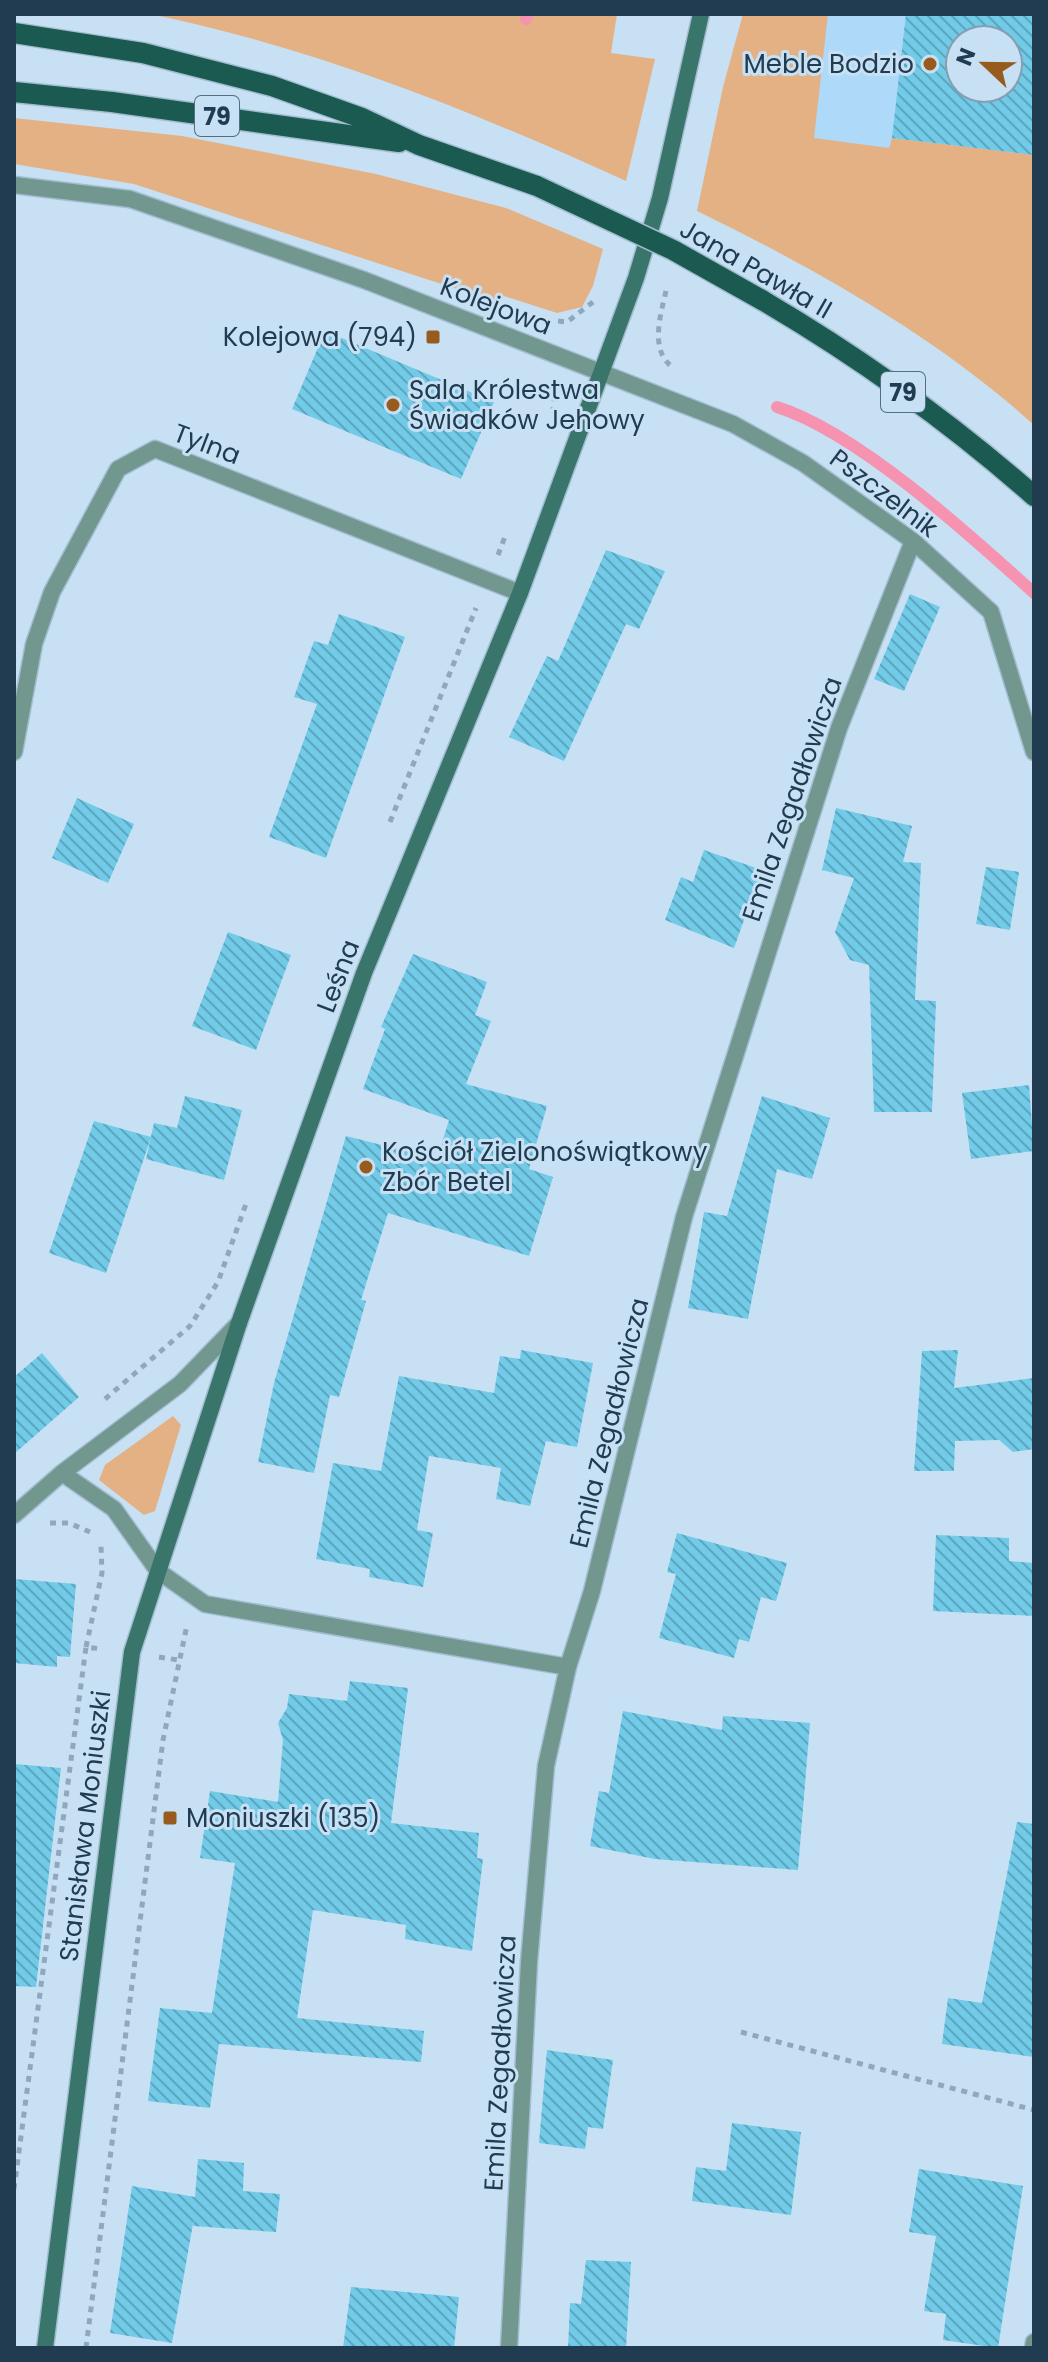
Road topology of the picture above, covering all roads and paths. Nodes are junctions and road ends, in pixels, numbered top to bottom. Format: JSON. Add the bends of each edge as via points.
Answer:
{"nodes":[{"id":1,"x":701,"y":14,"type":"edge"},
{"id":2,"x":14,"y":33,"type":"edge"},
{"id":3,"x":14,"y":92,"type":"edge"},
{"id":4,"x":419,"y":145,"type":"junction"},
{"id":5,"x":14,"y":185,"type":"edge"},
{"id":6,"x":601,"y":374,"type":"junction"},
{"id":7,"x":546,"y":383,"type":"dead end"},
{"id":8,"x":552,"y":419,"type":"dead end"},
{"id":9,"x":1034,"y":496,"type":"edge"},
{"id":10,"x":511,"y":521,"type":"dead end"},
{"id":11,"x":913,"y":541,"type":"junction"},
{"id":12,"x":487,"y":580,"type":"junction"},
{"id":13,"x":520,"y":593,"type":"junction"},
{"id":14,"x":14,"y":752,"type":"edge"},
{"id":15,"x":1034,"y":752,"type":"edge"},
{"id":16,"x":386,"y":830,"type":"dead end"},
{"id":17,"x":249,"y":1195,"type":"dead end"},
{"id":18,"x":239,"y":1323,"type":"junction"},
{"id":19,"x":97,"y":1405,"type":"dead end"},
{"id":20,"x":62,"y":1473,"type":"junction"},
{"id":21,"x":14,"y":1515,"type":"edge"},
{"id":22,"x":47,"y":1523,"type":"dead end"},
{"id":23,"x":158,"y":1571,"type":"junction"},
{"id":24,"x":194,"y":1596,"type":"junction"},
{"id":25,"x":86,"y":1647,"type":"junction"},
{"id":26,"x":132,"y":1652,"type":"junction"},
{"id":27,"x":178,"y":1660,"type":"junction"},
{"id":28,"x":568,"y":1667,"type":"junction"},
{"id":29,"x":741,"y":2032,"type":"dead end"},
{"id":30,"x":1034,"y":2110,"type":"edge"},
{"id":31,"x":14,"y":2189,"type":"edge"},
{"id":32,"x":45,"y":2348,"type":"edge"},
{"id":33,"x":86,"y":2348,"type":"edge"},
{"id":34,"x":509,"y":2348,"type":"edge"}],
"edges":[{"from":1,"to":6,"type":"street","via":[[660,198]]},
{"from":2,"to":4,"type":"main road","name":"Jana Pawła II","number":"79","via":[[143,53],[233,75],[362,118]]},
{"from":3,"to":4,"type":"main road","name":"Jana Pawła II","number":"79"},
{"from":4,"to":9,"type":"main road","name":"Jana Pawła II","number":"79","bridge":true,"via":[[537,186],[673,250],[762,300],[877,373]]},
{"from":5,"to":6,"type":"street","name":"Kolejowa","via":[[130,199],[364,280]]},
{"from":6,"to":11,"type":"street","name":"Pszczelnik","via":[[733,424],[803,463]]},
{"from":6,"to":13,"type":"street","name":"Leśna"},
{"from":7,"to":8,"type":"path","via":[[555,394]]},
{"from":10,"to":12,"type":"path"},
{"from":11,"to":15,"type":"street","name":"Pszczelnik","via":[[991,612]]},
{"from":11,"to":28,"type":"street","name":"Emila Zegadłowicza","via":[[839,728],[688,1202],[592,1591]]},
{"from":12,"to":13,"type":"street","name":"Tylna"},
{"from":12,"to":14,"type":"street","name":"Tylna","via":[[155,449],[118,469],[52,592],[34,644]]},
{"from":12,"to":16,"type":"path"},
{"from":13,"to":18,"type":"street","name":"Leśna","via":[[364,973]]},
{"from":17,"to":19,"type":"path","via":[[218,1282],[190,1326]]},
{"from":18,"to":20,"type":"street","name":"Leśna","via":[[180,1384]]},
{"from":18,"to":23,"type":"street","name":"Stanisława Moniuszki"},
{"from":20,"to":21,"type":"street","name":"Leśna"},
{"from":20,"to":23,"type":"street","via":[[114,1509]]},
{"from":22,"to":25,"type":"path","via":[[69,1523],[90,1532],[103,1549]]},
{"from":23,"to":24,"type":"street"},
{"from":23,"to":26,"type":"street","name":"Stanisława Moniuszki"},
{"from":24,"to":27,"type":"path"},
{"from":24,"to":28,"type":"street","via":[[205,1604]]},
{"from":25,"to":26,"type":"path"},
{"from":25,"to":31,"type":"path"},
{"from":26,"to":27,"type":"path"},
{"from":26,"to":32,"type":"street","name":"Stanisława Moniuszki"},
{"from":27,"to":33,"type":"path","via":[[163,1740]]},
{"from":28,"to":34,"type":"street","name":"Emila Zegadłowicza","via":[[546,1766],[529,1962]]},
{"from":29,"to":30,"type":"path"}]}
